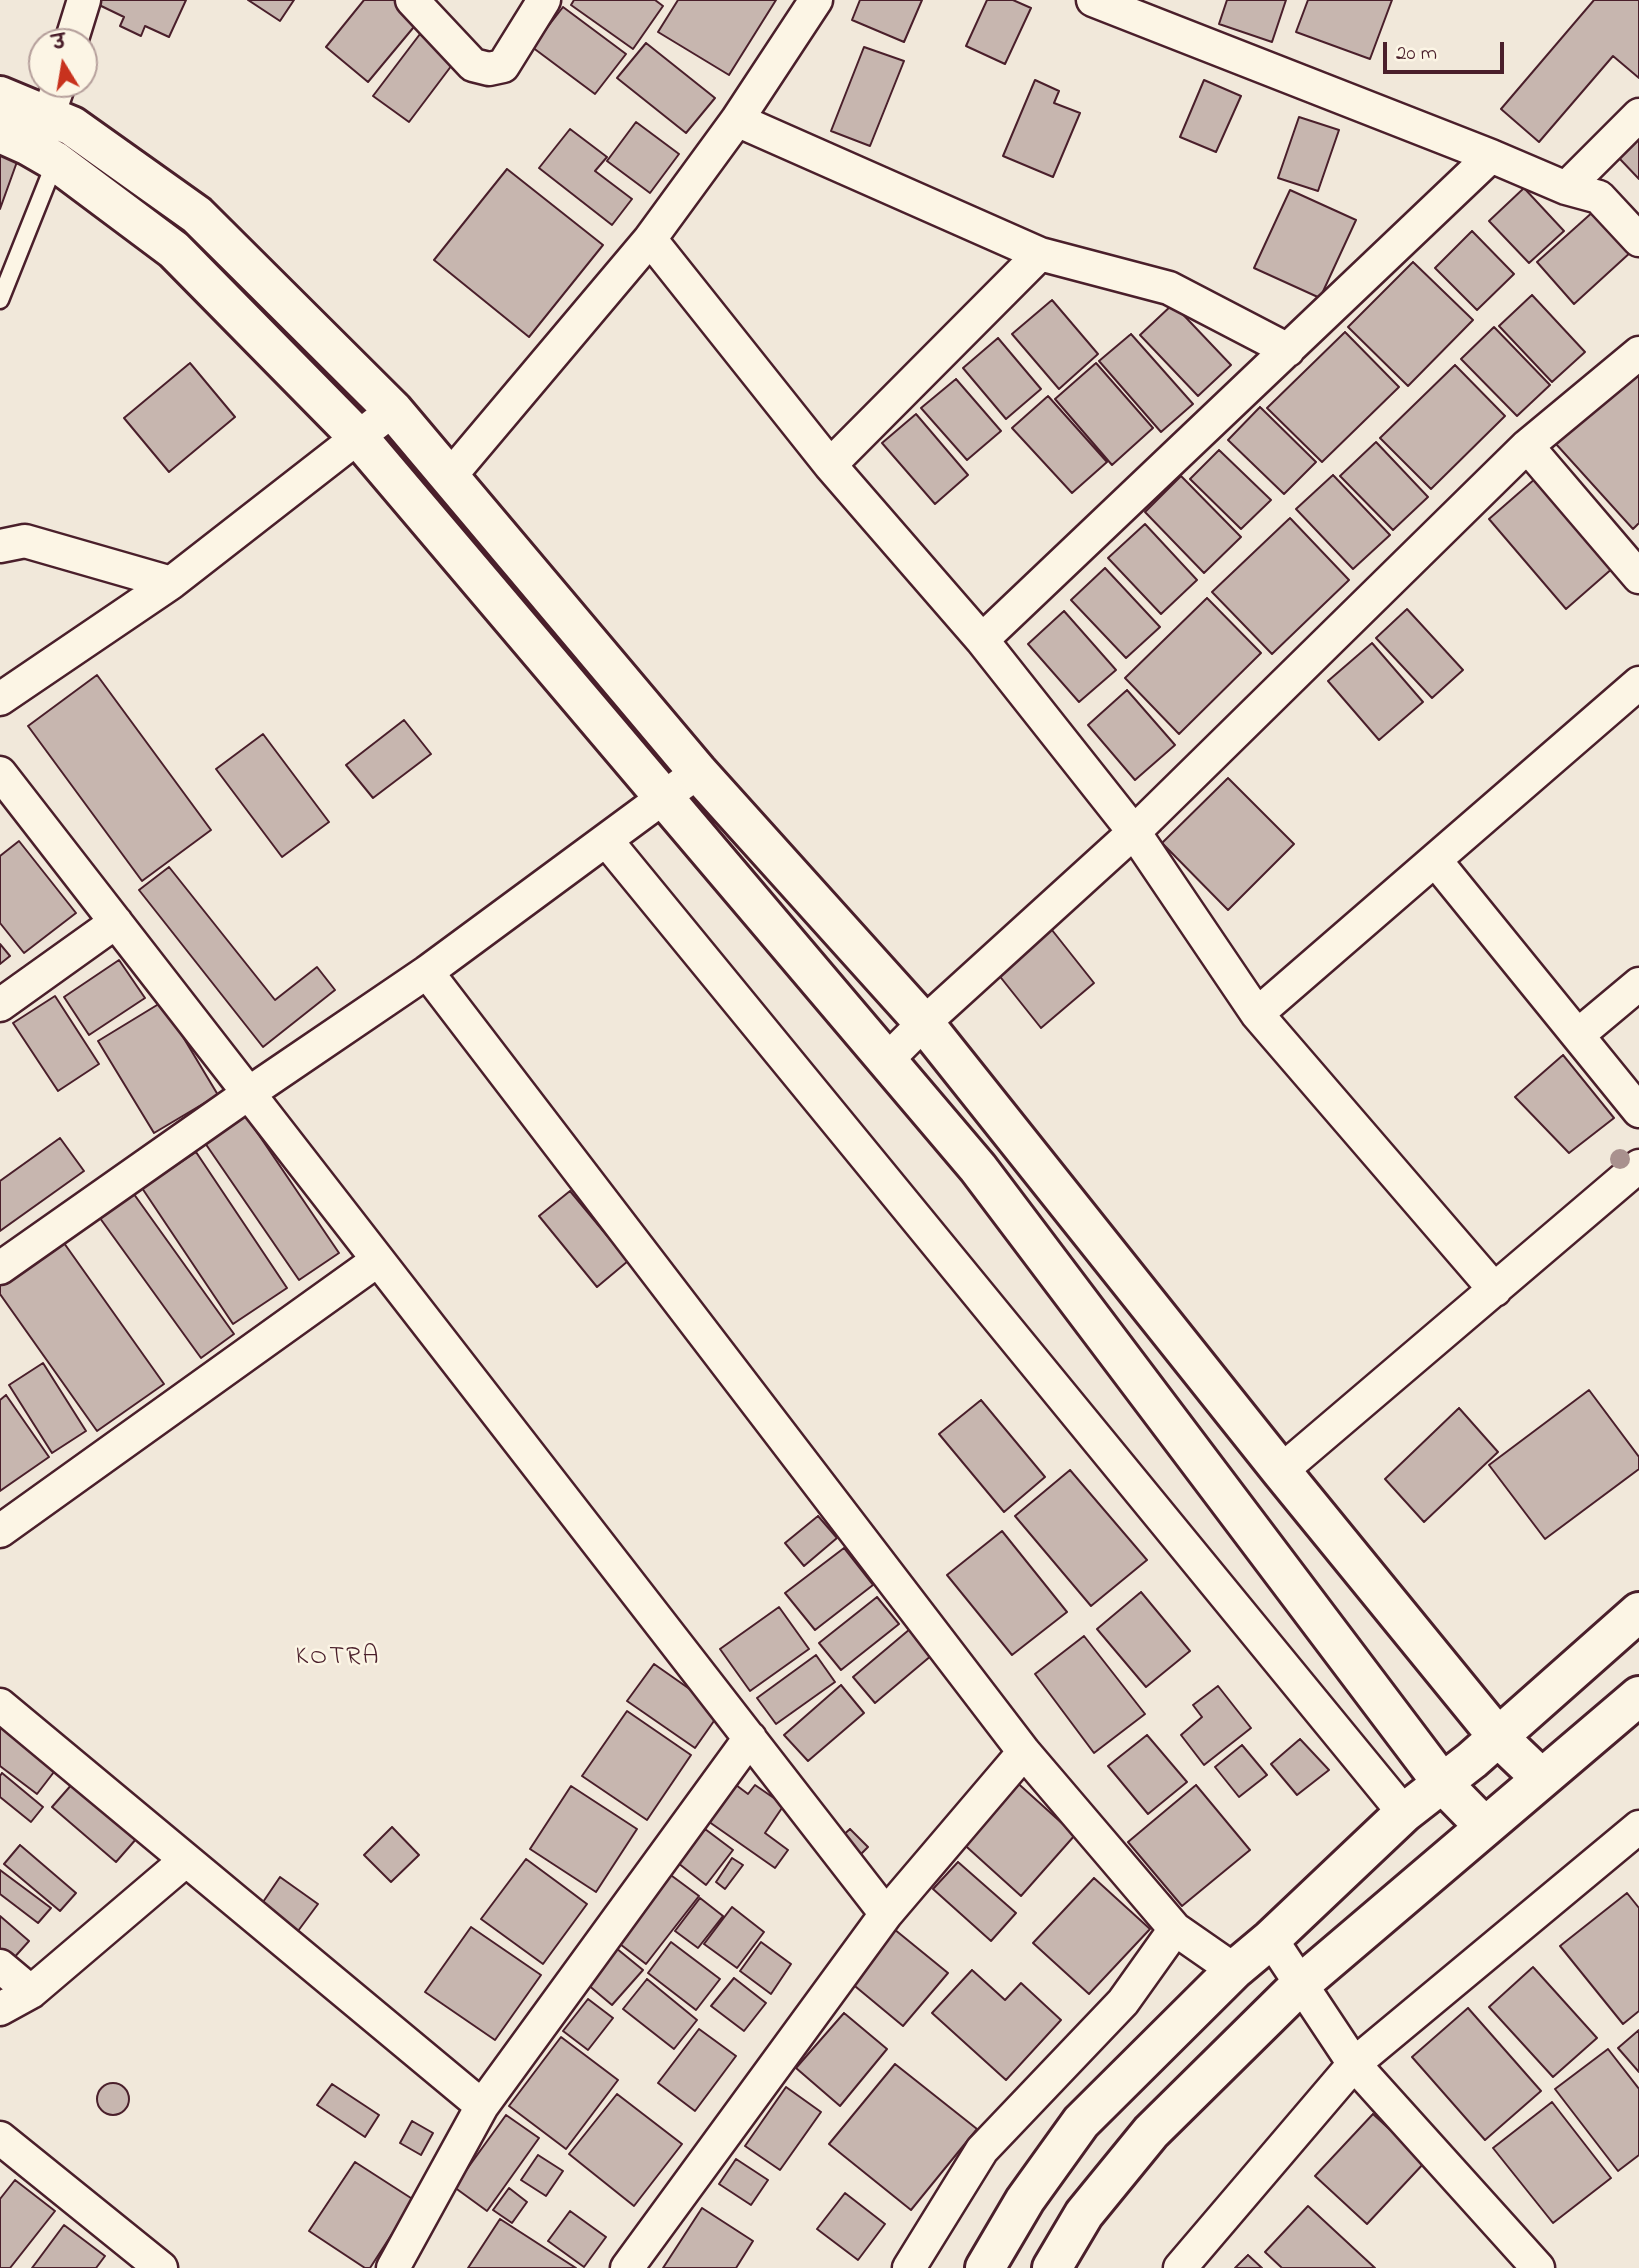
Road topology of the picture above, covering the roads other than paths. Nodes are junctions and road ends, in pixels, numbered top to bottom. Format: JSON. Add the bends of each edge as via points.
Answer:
{"nodes":[{"id":1,"x":84,"y":0,"type":"edge"},
{"id":2,"x":412,"y":0,"type":"edge"},
{"id":3,"x":544,"y":0,"type":"edge"},
{"id":4,"x":816,"y":0,"type":"edge"},
{"id":5,"x":1093,"y":0,"type":"edge"},
{"id":6,"x":75,"y":28,"type":"edge"},
{"id":7,"x":0,"y":96,"type":"edge"},
{"id":8,"x":1639,"y":115,"type":"edge"},
{"id":9,"x":737,"y":120,"type":"junction"},
{"id":10,"x":57,"y":132,"type":"edge"},
{"id":11,"x":0,"y":134,"type":"edge"},
{"id":12,"x":1491,"y":156,"type":"junction"},
{"id":13,"x":1566,"y":188,"type":"junction"},
{"id":14,"x":650,"y":239,"type":"junction"},
{"id":15,"x":1639,"y":240,"type":"edge"},
{"id":16,"x":1040,"y":254,"type":"junction"},
{"id":17,"x":0,"y":300,"type":"edge"},
{"id":18,"x":1288,"y":350,"type":"junction"},
{"id":19,"x":1639,"y":353,"type":"edge"},
{"id":20,"x":393,"y":410,"type":"junction"},
{"id":21,"x":358,"y":437,"type":"junction"},
{"id":22,"x":1527,"y":446,"type":"junction"},
{"id":23,"x":830,"y":465,"type":"junction"},
{"id":24,"x":451,"y":475,"type":"junction"},
{"id":25,"x":0,"y":546,"type":"edge"},
{"id":26,"x":1639,"y":577,"type":"edge"},
{"id":27,"x":171,"y":583,"type":"junction"},
{"id":28,"x":982,"y":640,"type":"junction"},
{"id":29,"x":1639,"y":683,"type":"edge"},
{"id":30,"x":0,"y":699,"type":"edge"},
{"id":31,"x":698,"y":772,"type":"junction"},
{"id":32,"x":0,"y":773,"type":"edge"},
{"id":33,"x":664,"y":798,"type":"junction"},
{"id":34,"x":1134,"y":832,"type":"junction"},
{"id":35,"x":606,"y":840,"type":"junction"},
{"id":36,"x":1435,"y":860,"type":"junction"},
{"id":37,"x":116,"y":922,"type":"junction"},
{"id":38,"x":427,"y":972,"type":"junction"},
{"id":39,"x":1639,"y":984,"type":"edge"},
{"id":40,"x":0,"y":1005,"type":"edge"},
{"id":41,"x":1257,"y":1014,"type":"junction"},
{"id":42,"x":924,"y":1023,"type":"junction"},
{"id":43,"x":1578,"y":1035,"type":"junction"},
{"id":44,"x":887,"y":1060,"type":"junction"},
{"id":45,"x":249,"y":1093,"type":"junction"},
{"id":46,"x":1639,"y":1111,"type":"edge"},
{"id":47,"x":1639,"y":1166,"type":"edge"},
{"id":48,"x":378,"y":1260,"type":"junction"},
{"id":49,"x":0,"y":1268,"type":"edge"},
{"id":50,"x":1495,"y":1290,"type":"junction"},
{"id":51,"x":1281,"y":1471,"type":"junction"},
{"id":52,"x":0,"y":1531,"type":"edge"},
{"id":53,"x":1639,"y":1612,"type":"edge"},
{"id":54,"x":1639,"y":1696,"type":"edge"},
{"id":55,"x":1,"y":1707,"type":"edge"},
{"id":56,"x":1498,"y":1737,"type":"junction"},
{"id":57,"x":750,"y":1738,"type":"junction"},
{"id":58,"x":1024,"y":1752,"type":"junction"},
{"id":59,"x":1541,"y":1778,"type":"junction"},
{"id":60,"x":1443,"y":1784,"type":"junction"},
{"id":61,"x":1404,"y":1813,"type":"junction"},
{"id":62,"x":1485,"y":1827,"type":"junction"},
{"id":63,"x":1639,"y":1827,"type":"edge"},
{"id":64,"x":186,"y":1860,"type":"junction"},
{"id":65,"x":886,"y":1914,"type":"junction"},
{"id":66,"x":1175,"y":1929,"type":"junction"},
{"id":67,"x":1271,"y":1939,"type":"junction"},
{"id":68,"x":0,"y":1966,"type":"edge"},
{"id":69,"x":1234,"y":1970,"type":"junction"},
{"id":70,"x":1302,"y":1983,"type":"junction"},
{"id":71,"x":31,"y":1992,"type":"junction"},
{"id":72,"x":0,"y":2009,"type":"edge"},
{"id":73,"x":1354,"y":2064,"type":"junction"},
{"id":74,"x":482,"y":2105,"type":"junction"},
{"id":75,"x":0,"y":2138,"type":"edge"},
{"id":76,"x":161,"y":2268,"type":"edge"},
{"id":77,"x":393,"y":2268,"type":"edge"},
{"id":78,"x":627,"y":2268,"type":"edge"},
{"id":79,"x":909,"y":2268,"type":"edge"},
{"id":80,"x":985,"y":2268,"type":"edge"},
{"id":81,"x":1052,"y":2268,"type":"edge"},
{"id":82,"x":1180,"y":2268,"type":"edge"},
{"id":83,"x":1538,"y":2268,"type":"edge"}],
"edges":[{"from":1,"to":6,"type":"street"},
{"from":2,"to":3,"type":"street","via":[[473,65],[489,69],[503,66]]},
{"from":4,"to":9,"type":"street"},
{"from":5,"to":12,"type":"street"},
{"from":7,"to":10,"type":"street"},
{"from":8,"to":13,"type":"street"},
{"from":9,"to":14,"type":"street"},
{"from":9,"to":16,"type":"street"},
{"from":10,"to":11,"type":"street"},
{"from":10,"to":17,"type":"lane"},
{"from":10,"to":20,"type":"street","via":[[197,215]]},
{"from":10,"to":21,"type":"street"},
{"from":12,"to":13,"type":"street"},
{"from":12,"to":18,"type":"street"},
{"from":13,"to":15,"type":"street","via":[[1599,197]]},
{"from":14,"to":23,"type":"street"},
{"from":14,"to":24,"type":"street"},
{"from":16,"to":18,"type":"street","via":[[1169,288]]},
{"from":16,"to":23,"type":"street"},
{"from":18,"to":28,"type":"street"},
{"from":19,"to":22,"type":"street"},
{"from":20,"to":21,"type":"street"},
{"from":20,"to":24,"type":"street"},
{"from":21,"to":27,"type":"street"},
{"from":21,"to":33,"type":"street"},
{"from":22,"to":26,"type":"street"},
{"from":22,"to":34,"type":"street"},
{"from":23,"to":28,"type":"street"},
{"from":24,"to":31,"type":"street"},
{"from":25,"to":27,"type":"street","via":[[24,541]]},
{"from":27,"to":30,"type":"street"},
{"from":28,"to":34,"type":"street"},
{"from":29,"to":36,"type":"street"},
{"from":31,"to":33,"type":"street"},
{"from":31,"to":42,"type":"street"},
{"from":32,"to":37,"type":"street"},
{"from":33,"to":35,"type":"street"},
{"from":33,"to":44,"type":"street"},
{"from":34,"to":41,"type":"street"},
{"from":34,"to":42,"type":"street"},
{"from":35,"to":38,"type":"street"},
{"from":35,"to":61,"type":"street"},
{"from":36,"to":41,"type":"street"},
{"from":36,"to":43,"type":"street"},
{"from":37,"to":40,"type":"street"},
{"from":37,"to":45,"type":"street"},
{"from":38,"to":45,"type":"street"},
{"from":38,"to":58,"type":"street"},
{"from":39,"to":43,"type":"street"},
{"from":41,"to":50,"type":"street"},
{"from":42,"to":44,"type":"street"},
{"from":42,"to":51,"type":"street"},
{"from":43,"to":46,"type":"street"},
{"from":44,"to":60,"type":"street","via":[[978,1168]]},
{"from":45,"to":48,"type":"street"},
{"from":45,"to":49,"type":"street"},
{"from":47,"to":50,"type":"street"},
{"from":48,"to":52,"type":"street"},
{"from":48,"to":57,"type":"street"},
{"from":50,"to":51,"type":"street"},
{"from":51,"to":56,"type":"street"},
{"from":53,"to":56,"type":"street"},
{"from":54,"to":59,"type":"street"},
{"from":55,"to":64,"type":"street"},
{"from":56,"to":59,"type":"street"},
{"from":56,"to":60,"type":"street"},
{"from":57,"to":65,"type":"street"},
{"from":57,"to":74,"type":"street"},
{"from":58,"to":65,"type":"street"},
{"from":58,"to":66,"type":"street"},
{"from":59,"to":62,"type":"street"},
{"from":60,"to":61,"type":"street"},
{"from":60,"to":62,"type":"street"},
{"from":61,"to":67,"type":"street"},
{"from":62,"to":70,"type":"street"},
{"from":63,"to":73,"type":"street"},
{"from":64,"to":71,"type":"street"},
{"from":64,"to":74,"type":"street"},
{"from":65,"to":78,"type":"street"},
{"from":66,"to":69,"type":"street"},
{"from":66,"to":79,"type":"street","via":[[1124,2002],[982,2150]]},
{"from":67,"to":69,"type":"street"},
{"from":67,"to":70,"type":"street"},
{"from":68,"to":71,"type":"street"},
{"from":69,"to":80,"type":"street","via":[[1081,2122],[1025,2200]]},
{"from":70,"to":73,"type":"street"},
{"from":70,"to":81,"type":"street","via":[[1151,2132],[1084,2214]]},
{"from":71,"to":72,"type":"street"},
{"from":73,"to":82,"type":"street"},
{"from":73,"to":83,"type":"street"},
{"from":74,"to":77,"type":"street"},
{"from":75,"to":76,"type":"street"}]}
